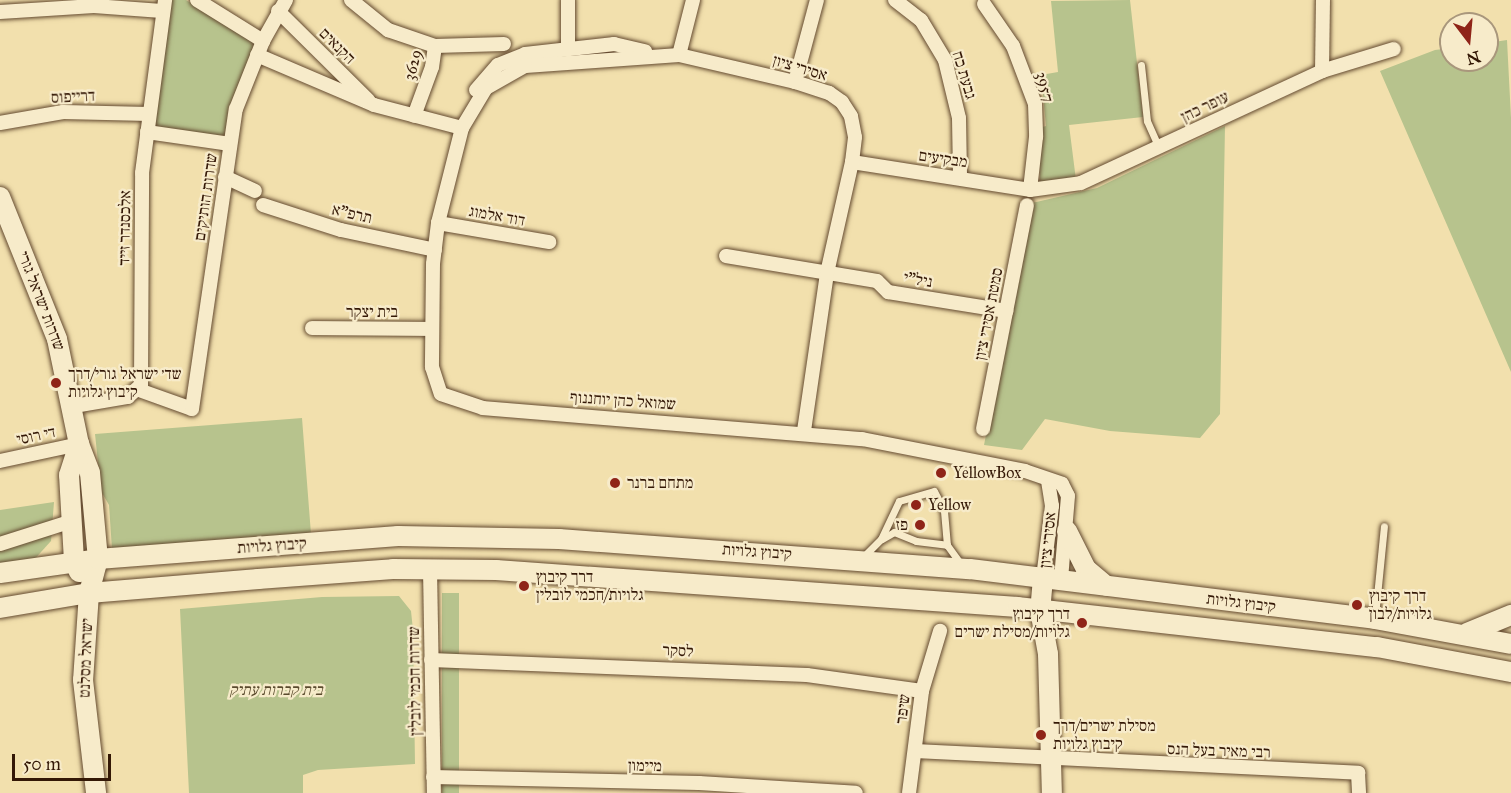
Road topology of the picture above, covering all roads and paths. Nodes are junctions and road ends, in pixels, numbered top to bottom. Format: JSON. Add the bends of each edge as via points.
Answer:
{"nodes":[{"id":1,"x":197,"y":0,"type":"edge"},
{"id":2,"x":351,"y":0,"type":"edge"},
{"id":3,"x":568,"y":0,"type":"edge"},
{"id":4,"x":693,"y":0,"type":"edge"},
{"id":5,"x":817,"y":0,"type":"edge"},
{"id":6,"x":895,"y":0,"type":"edge"},
{"id":7,"x":1323,"y":0,"type":"edge"},
{"id":8,"x":984,"y":4,"type":"dead end"},
{"id":9,"x":164,"y":6,"type":"edge"},
{"id":10,"x":282,"y":6,"type":"edge"},
{"id":11,"x":0,"y":12,"type":"edge"},
{"id":12,"x":263,"y":41,"type":"junction"},
{"id":13,"x":504,"y":44,"type":"dead end"},
{"id":14,"x":435,"y":46,"type":"junction"},
{"id":15,"x":568,"y":48,"type":"junction"},
{"id":16,"x":1394,"y":49,"type":"dead end"},
{"id":17,"x":257,"y":55,"type":"junction"},
{"id":18,"x":674,"y":55,"type":"junction"},
{"id":19,"x":1141,"y":65,"type":"dead end"},
{"id":20,"x":1323,"y":71,"type":"junction"},
{"id":21,"x":795,"y":82,"type":"junction"},
{"id":22,"x":374,"y":105,"type":"junction"},
{"id":23,"x":472,"y":107,"type":"junction"},
{"id":24,"x":148,"y":114,"type":"junction"},
{"id":25,"x":414,"y":116,"type":"junction"},
{"id":26,"x":0,"y":123,"type":"edge"},
{"id":27,"x":462,"y":128,"type":"junction"},
{"id":28,"x":147,"y":132,"type":"junction"},
{"id":29,"x":230,"y":144,"type":"junction"},
{"id":30,"x":1159,"y":148,"type":"junction"},
{"id":31,"x":852,"y":162,"type":"junction"},
{"id":32,"x":225,"y":177,"type":"junction"},
{"id":33,"x":960,"y":178,"type":"junction"},
{"id":34,"x":1030,"y":190,"type":"junction"},
{"id":35,"x":255,"y":191,"type":"dead end"},
{"id":36,"x":0,"y":197,"type":"edge"},
{"id":37,"x":263,"y":205,"type":"dead end"},
{"id":38,"x":1027,"y":205,"type":"dead end"},
{"id":39,"x":438,"y":223,"type":"junction"},
{"id":40,"x":549,"y":242,"type":"dead end"},
{"id":41,"x":435,"y":250,"type":"junction"},
{"id":42,"x":726,"y":255,"type":"dead end"},
{"id":43,"x":827,"y":273,"type":"junction"},
{"id":44,"x":1006,"y":311,"type":"junction"},
{"id":45,"x":312,"y":328,"type":"dead end"},
{"id":46,"x":432,"y":328,"type":"junction"},
{"id":47,"x":139,"y":390,"type":"junction"},
{"id":48,"x":441,"y":394,"type":"joint"},
{"id":49,"x":74,"y":406,"type":"junction"},
{"id":50,"x":983,"y":429,"type":"dead end"},
{"id":51,"x":804,"y":431,"type":"junction"},
{"id":52,"x":79,"y":444,"type":"junction"},
{"id":53,"x":0,"y":461,"type":"edge"},
{"id":54,"x":1048,"y":480,"type":"junction"},
{"id":55,"x":69,"y":516,"type":"junction"},
{"id":56,"x":1383,"y":526,"type":"dead end"},
{"id":57,"x":1067,"y":531,"type":"junction"},
{"id":58,"x":881,"y":539,"type":"junction"},
{"id":59,"x":0,"y":544,"type":"edge"},
{"id":60,"x":947,"y":545,"type":"junction"},
{"id":61,"x":98,"y":559,"type":"junction"},
{"id":62,"x":858,"y":559,"type":"junction"},
{"id":63,"x":74,"y":561,"type":"junction"},
{"id":64,"x":30,"y":568,"type":"junction"},
{"id":65,"x":430,"y":569,"type":"junction"},
{"id":66,"x":970,"y":569,"type":"junction"},
{"id":67,"x":0,"y":573,"type":"edge"},
{"id":68,"x":1052,"y":579,"type":"junction"},
{"id":69,"x":1106,"y":586,"type":"junction"},
{"id":70,"x":89,"y":593,"type":"junction"},
{"id":71,"x":0,"y":608,"type":"edge"},
{"id":72,"x":1049,"y":610,"type":"junction"},
{"id":73,"x":1511,"y":615,"type":"edge"},
{"id":74,"x":1375,"y":619,"type":"junction"},
{"id":75,"x":940,"y":631,"type":"dead end"},
{"id":76,"x":1466,"y":633,"type":"junction"},
{"id":77,"x":1511,"y":644,"type":"edge"},
{"id":78,"x":431,"y":660,"type":"junction"},
{"id":79,"x":1481,"y":665,"type":"junction"},
{"id":80,"x":1511,"y":672,"type":"edge"},
{"id":81,"x":1511,"y":686,"type":"edge"},
{"id":82,"x":922,"y":691,"type":"junction"},
{"id":83,"x":915,"y":751,"type":"junction"},
{"id":84,"x":1052,"y":760,"type":"junction"},
{"id":85,"x":433,"y":777,"type":"junction"},
{"id":86,"x":699,"y":788,"type":"edge"},
{"id":87,"x":856,"y":792,"type":"edge"},
{"id":88,"x":96,"y":793,"type":"edge"},
{"id":89,"x":434,"y":793,"type":"edge"},
{"id":90,"x":909,"y":793,"type":"edge"},
{"id":91,"x":1052,"y":793,"type":"edge"},
{"id":92,"x":1359,"y":793,"type":"edge"}],
"edges":[{"from":1,"to":12,"type":"street"},
{"from":2,"to":14,"type":"street","name":"3629","via":[[388,30]]},
{"from":3,"to":15,"type":"street"},
{"from":4,"to":18,"type":"street"},
{"from":5,"to":21,"type":"street"},
{"from":6,"to":33,"type":"street","name":"גבעת כח","via":[[921,20],[945,60],[959,118]]},
{"from":7,"to":20,"type":"street"},
{"from":8,"to":34,"type":"street","name":"3957","via":[[1013,46],[1035,104]]},
{"from":9,"to":11,"type":"street"},
{"from":9,"to":24,"type":"street","name":"אלכסנדר זייד"},
{"from":10,"to":12,"type":"street","name":"שדרות הותיקים"},
{"from":10,"to":22,"type":"street","name":"הקנאים"},
{"from":12,"to":17,"type":"street","name":"שדרות הותיקים"},
{"from":13,"to":14,"type":"street"},
{"from":14,"to":25,"type":"street","name":"3629","via":[[432,67]]},
{"from":15,"to":18,"type":"street","via":[[614,44]]},
{"from":15,"to":23,"type":"street","via":[[525,54],[498,65],[479,84]]},
{"from":16,"to":20,"type":"street","name":"עופר כהן"},
{"from":17,"to":22,"type":"street","name":"הקנאים"},
{"from":17,"to":29,"type":"street","name":"שדרות הותיקים","via":[[236,109]]},
{"from":18,"to":21,"type":"street","name":"אסירי ציון"},
{"from":18,"to":23,"type":"street","name":"אסירי ציון","via":[[525,66],[495,81]]},
{"from":19,"to":30,"type":"lane","via":[[1147,121]]},
{"from":20,"to":30,"type":"street","name":"עופר כהן"},
{"from":21,"to":31,"type":"street","name":"אסירי ציון","via":[[829,93],[842,102],[851,116],[855,137]]},
{"from":22,"to":25,"type":"street","name":"הקנאים"},
{"from":23,"to":27,"type":"street","name":"אסירי ציון"},
{"from":24,"to":26,"type":"street","name":"דרייפוס","via":[[63,112]]},
{"from":24,"to":28,"type":"street","name":"אלכסנדר זייד"},
{"from":25,"to":27,"type":"street","name":"הקנאים"},
{"from":27,"to":39,"type":"street","name":"אסירי ציון"},
{"from":28,"to":29,"type":"street"},
{"from":28,"to":47,"type":"street","name":"אלכסנדר זייד","via":[[142,173]]},
{"from":29,"to":32,"type":"street","name":"שדרות הותיקים"},
{"from":30,"to":34,"type":"street","name":"עופר כהן","via":[[1081,183]]},
{"from":31,"to":33,"type":"street","name":"מבקיעים"},
{"from":31,"to":43,"type":"street","name":"אסירי ציון"},
{"from":32,"to":35,"type":"street"},
{"from":32,"to":47,"type":"street","name":"שדרות הותיקים","via":[[192,409]]},
{"from":33,"to":34,"type":"street","name":"מבקיעים"},
{"from":36,"to":49,"type":"main road","name":"שדרות ישראל גורי","via":[[57,339]]},
{"from":37,"to":41,"type":"street","name":"תרפ\"א","via":[[340,230]]},
{"from":38,"to":44,"type":"street","name":"סמטת אסירי ציון"},
{"from":39,"to":40,"type":"street","name":"דוד אלמוג"},
{"from":39,"to":41,"type":"street","name":"אסירי ציון"},
{"from":41,"to":46,"type":"street","name":"אסירי ציון"},
{"from":42,"to":43,"type":"street"},
{"from":43,"to":44,"type":"street","name":"ניל\"י","via":[[877,281],[888,292]]},
{"from":43,"to":51,"type":"street","name":"אסירי ציון"},
{"from":44,"to":50,"type":"street","name":"סמטת אסירי ציון"},
{"from":45,"to":46,"type":"street","name":"בית יצקר"},
{"from":46,"to":48,"type":"street","name":"אסירי ציון","via":[[433,378]]},
{"from":47,"to":49,"type":"street","via":[[128,397]]},
{"from":48,"to":51,"type":"street","name":"שמואל כהן יוחננוף","via":[[483,408]]},
{"from":49,"to":52,"type":"main road","name":"שדרות ישראל גורי"},
{"from":51,"to":54,"type":"street","name":"אסירי ציון","via":[[896,444],[1025,471]]},
{"from":52,"to":53,"type":"street","name":"די רוסי"},
{"from":52,"to":55,"type":"main road","name":"שדרות ישראל גורי","via":[[69,475]]},
{"from":52,"to":61,"type":"main road","name":"שדרות ישראל גורי","via":[[90,473]]},
{"from":54,"to":57,"type":"street","name":"אסירי ציון","via":[[1065,489]]},
{"from":54,"to":68,"type":"street","name":"אסירי ציון"},
{"from":55,"to":59,"type":"street"},
{"from":55,"to":63,"type":"main road","name":"שדרות ישראל גורי"},
{"from":55,"to":64,"type":"main road","via":[[60,545]]},
{"from":56,"to":74,"type":"lane"},
{"from":57,"to":68,"type":"street","name":"אסירי ציון"},
{"from":57,"to":69,"type":"main road","via":[[1086,569]]},
{"from":58,"to":60,"type":"lane","via":[[894,532],[916,542]]},
{"from":58,"to":60,"type":"lane","via":[[899,501],[934,491],[944,511]]},
{"from":58,"to":62,"type":"lane","via":[[873,550]]},
{"from":60,"to":66,"type":"lane","via":[[957,561]]},
{"from":61,"to":62,"type":"main road","name":"קיבוץ גלויות","via":[[426,535],[559,539]]},
{"from":61,"to":63,"type":"main road","name":"קיבוץ גלויות"},
{"from":61,"to":70,"type":"main road","name":"שדרות ישראל גורי"},
{"from":62,"to":66,"type":"main road","name":"קיבוץ גלויות"},
{"from":63,"to":64,"type":"main road","name":"קיבוץ גלויות"},
{"from":63,"to":70,"type":"main road","name":"שדרות ישראל גורי"},
{"from":64,"to":67,"type":"main road","name":"קיבוץ גלויות"},
{"from":65,"to":70,"type":"main road","name":"קיבוץ גלויות"},
{"from":65,"to":72,"type":"main road","name":"קיבוץ גלויות","via":[[738,584]]},
{"from":65,"to":78,"type":"street","name":"שדרות חכמי לובלין"},
{"from":66,"to":68,"type":"main road","name":"קיבוץ גלויות"},
{"from":68,"to":69,"type":"main road","name":"קיבוץ גלויות"},
{"from":68,"to":72,"type":"main road"},
{"from":69,"to":74,"type":"main road","name":"קיבוץ גלויות"},
{"from":70,"to":71,"type":"main road","name":"קיבוץ גלויות"},
{"from":70,"to":88,"type":"main road","name":"ישראל מסלנט","via":[[84,702]]},
{"from":72,"to":79,"type":"main road","name":"קיבוץ גלויות","via":[[1377,647]]},
{"from":72,"to":84,"type":"main road"},
{"from":73,"to":76,"type":"main road"},
{"from":74,"to":76,"type":"main road","name":"קיבוץ גלויות"},
{"from":75,"to":82,"type":"street","name":"שיפר"},
{"from":76,"to":77,"type":"main road","name":"קיבוץ גלויות"},
{"from":78,"to":82,"type":"street","name":"לסקר","via":[[807,675]]},
{"from":78,"to":85,"type":"street","name":"שדרות חכמי לובלין"},
{"from":79,"to":80,"type":"main road","name":"קיבוץ גלויות"},
{"from":79,"to":81,"type":"main road"},
{"from":82,"to":83,"type":"street","name":"שיפר"},
{"from":83,"to":84,"type":"street","name":"רבי מאיר בעל הנס"},
{"from":83,"to":90,"type":"street","name":"שיפר"},
{"from":84,"to":91,"type":"main road"},
{"from":84,"to":92,"type":"street","name":"רבי מאיר בעל הנס","via":[[1358,773]]},
{"from":85,"to":86,"type":"street","name":"מיימון"},
{"from":85,"to":89,"type":"street","name":"שדרות חכמי לובלין"},
{"from":86,"to":87,"type":"street","name":"מיימון"}]}
